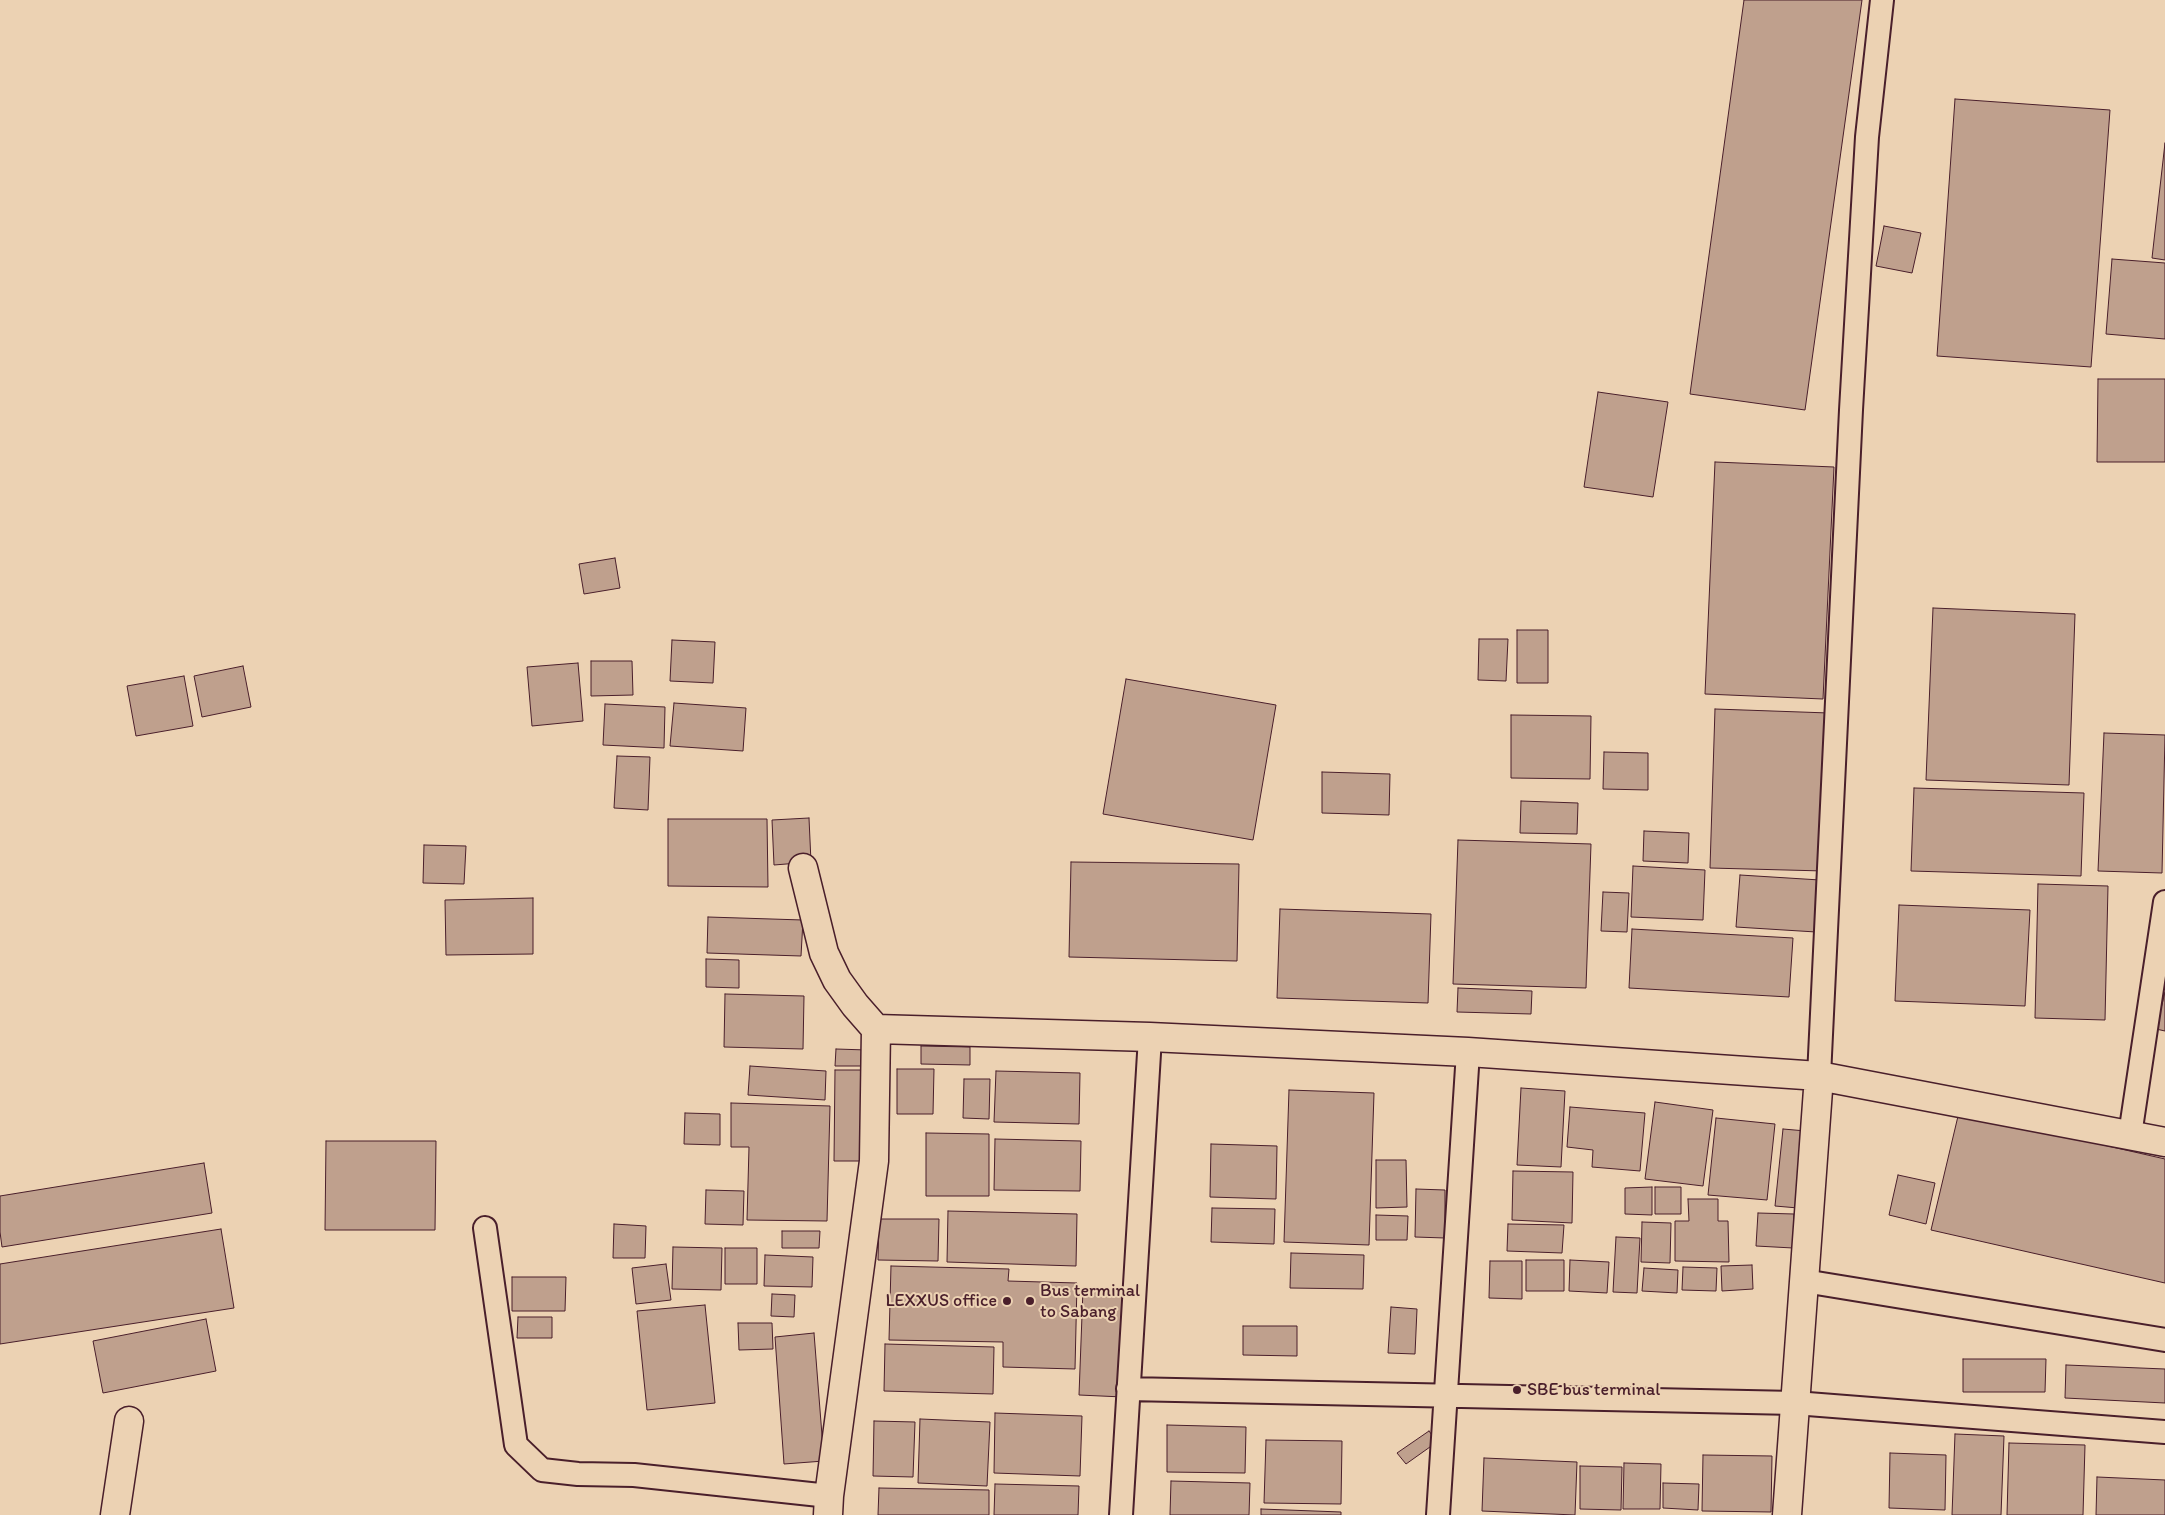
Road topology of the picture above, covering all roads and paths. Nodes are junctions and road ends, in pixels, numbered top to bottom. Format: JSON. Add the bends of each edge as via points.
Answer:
{"nodes":[{"id":1,"x":1882,"y":0,"type":"edge"},
{"id":2,"x":803,"y":868,"type":"dead end"},
{"id":3,"x":2165,"y":902,"type":"edge"},
{"id":4,"x":876,"y":1029,"type":"junction"},
{"id":5,"x":1150,"y":1037,"type":"junction"},
{"id":6,"x":1468,"y":1052,"type":"junction"},
{"id":7,"x":1819,"y":1076,"type":"junction"},
{"id":8,"x":2130,"y":1134,"type":"junction"},
{"id":9,"x":2165,"y":1142,"type":"edge"},
{"id":10,"x":485,"y":1228,"type":"dead end"},
{"id":11,"x":1804,"y":1281,"type":"junction"},
{"id":12,"x":2165,"y":1340,"type":"edge"},
{"id":13,"x":1128,"y":1389,"type":"junction"},
{"id":14,"x":1446,"y":1396,"type":"junction"},
{"id":15,"x":1796,"y":1403,"type":"junction"},
{"id":16,"x":129,"y":1421,"type":"dead end"},
{"id":17,"x":2165,"y":1432,"type":"edge"},
{"id":18,"x":829,"y":1505,"type":"edge"},
{"id":19,"x":114,"y":1515,"type":"edge"},
{"id":20,"x":1121,"y":1515,"type":"edge"},
{"id":21,"x":1438,"y":1515,"type":"edge"},
{"id":22,"x":1786,"y":1515,"type":"edge"}],
"edges":[{"from":1,"to":7,"type":"lane","via":[[1866,147]]},
{"from":2,"to":4,"type":"street","via":[[824,952],[837,980]]},
{"from":3,"to":8,"type":"lane"},
{"from":4,"to":5,"type":"street"},
{"from":4,"to":18,"type":"street","via":[[874,1161]]},
{"from":5,"to":6,"type":"street"},
{"from":5,"to":13,"type":"lane"},
{"from":6,"to":7,"type":"street"},
{"from":6,"to":14,"type":"lane"},
{"from":7,"to":8,"type":"street"},
{"from":7,"to":11,"type":"street"},
{"from":8,"to":9,"type":"street"},
{"from":10,"to":18,"type":"lane","via":[[516,1445],[542,1470],[634,1475]]},
{"from":11,"to":12,"type":"lane"},
{"from":11,"to":15,"type":"street"},
{"from":13,"to":14,"type":"lane"},
{"from":13,"to":20,"type":"lane"},
{"from":14,"to":15,"type":"lane"},
{"from":14,"to":21,"type":"lane"},
{"from":15,"to":17,"type":"lane"},
{"from":15,"to":22,"type":"street"},
{"from":16,"to":19,"type":"street"}]}
